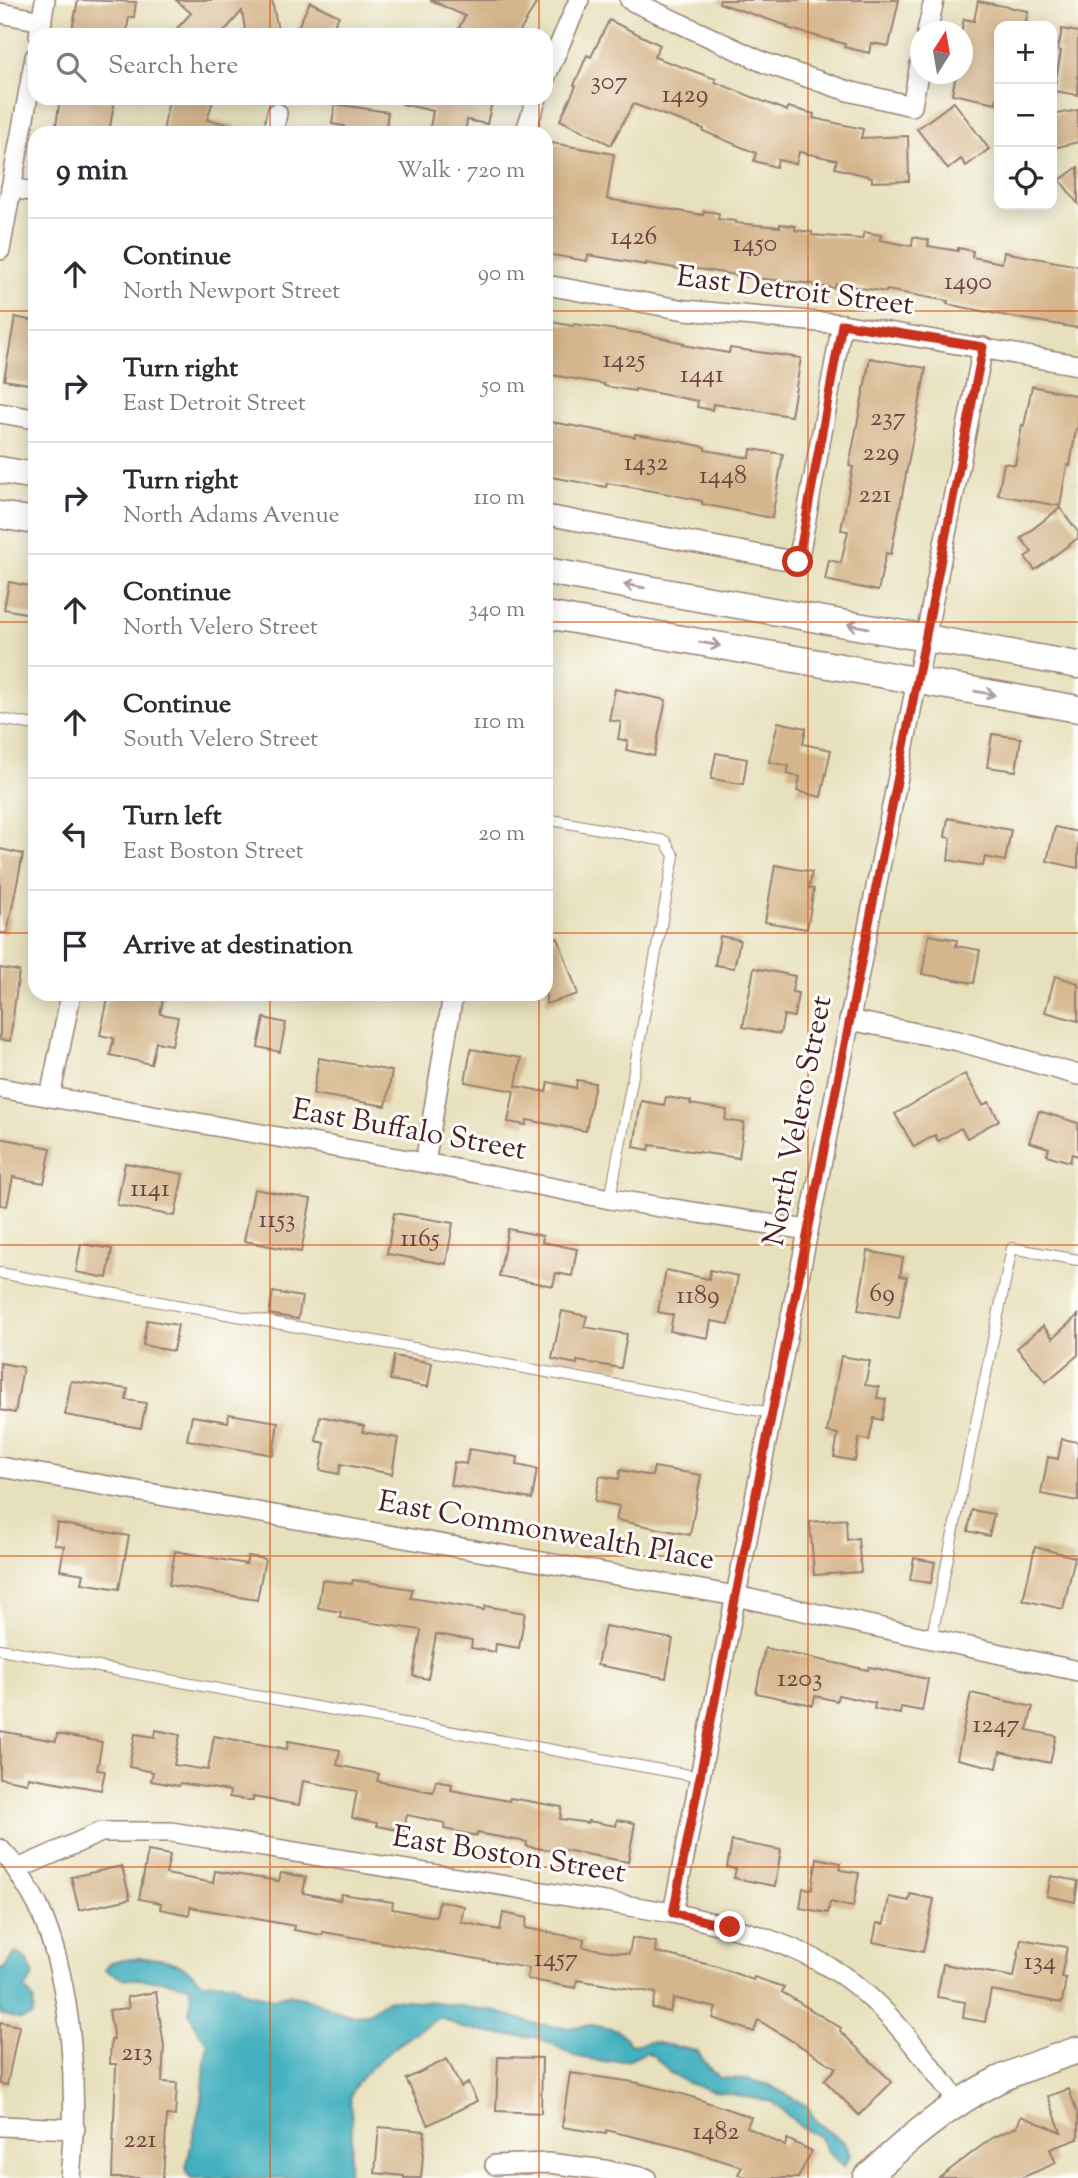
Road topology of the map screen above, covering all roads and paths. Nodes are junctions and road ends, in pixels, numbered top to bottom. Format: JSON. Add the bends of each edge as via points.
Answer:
{"nodes":[{"id":1,"x":46,"y":0,"type":"edge"},
{"id":2,"x":579,"y":0,"type":"edge"},
{"id":3,"x":630,"y":0,"type":"edge"},
{"id":4,"x":934,"y":0,"type":"edge"},
{"id":5,"x":0,"y":13,"type":"edge"},
{"id":6,"x":929,"y":21,"type":"edge"},
{"id":7,"x":40,"y":28,"type":"edge"},
{"id":8,"x":553,"y":60,"type":"edge"},
{"id":9,"x":916,"y":84,"type":"edge"},
{"id":10,"x":28,"y":94,"type":"edge"},
{"id":11,"x":535,"y":105,"type":"edge"},
{"id":12,"x":277,"y":113,"type":"dead end"},
{"id":13,"x":274,"y":126,"type":"edge"},
{"id":14,"x":527,"y":126,"type":"edge"},
{"id":15,"x":10,"y":188,"type":"junction"},
{"id":16,"x":28,"y":191,"type":"edge"},
{"id":17,"x":0,"y":250,"type":"edge"},
{"id":18,"x":553,"y":286,"type":"edge"},
{"id":19,"x":842,"y":324,"type":"junction"},
{"id":20,"x":983,"y":347,"type":"junction"},
{"id":21,"x":1078,"y":365,"type":"edge"},
{"id":22,"x":0,"y":413,"type":"edge"},
{"id":23,"x":28,"y":418,"type":"edge"},
{"id":24,"x":0,"y":470,"type":"edge"},
{"id":25,"x":28,"y":475,"type":"edge"},
{"id":26,"x":0,"y":515,"type":"edge"},
{"id":27,"x":553,"y":516,"type":"edge"},
{"id":28,"x":28,"y":520,"type":"edge"},
{"id":29,"x":553,"y":573,"type":"edge"},
{"id":30,"x":553,"y":616,"type":"edge"},
{"id":31,"x":921,"y":659,"type":"junction"},
{"id":32,"x":1078,"y":665,"type":"edge"},
{"id":33,"x":1078,"y":709,"type":"edge"},
{"id":34,"x":0,"y":719,"type":"edge"},
{"id":35,"x":28,"y":724,"type":"edge"},
{"id":36,"x":553,"y":820,"type":"edge"},
{"id":37,"x":70,"y":1001,"type":"edge"},
{"id":38,"x":452,"y":1001,"type":"dead end"},
{"id":39,"x":849,"y":1020,"type":"junction"},
{"id":40,"x":1078,"y":1075,"type":"edge"},
{"id":41,"x":0,"y":1088,"type":"edge"},
{"id":42,"x":50,"y":1097,"type":"junction"},
{"id":43,"x":425,"y":1163,"type":"junction"},
{"id":44,"x":610,"y":1199,"type":"junction"},
{"id":45,"x":807,"y":1230,"type":"junction"},
{"id":46,"x":1078,"y":1260,"type":"edge"},
{"id":47,"x":0,"y":1273,"type":"edge"},
{"id":48,"x":772,"y":1413,"type":"junction"},
{"id":49,"x":0,"y":1467,"type":"edge"},
{"id":50,"x":736,"y":1596,"type":"junction"},
{"id":51,"x":931,"y":1640,"type":"junction"},
{"id":52,"x":0,"y":1649,"type":"edge"},
{"id":53,"x":1078,"y":1671,"type":"edge"},
{"id":54,"x":700,"y":1777,"type":"junction"},
{"id":55,"x":0,"y":1849,"type":"edge"},
{"id":56,"x":13,"y":1864,"type":"junction"},
{"id":57,"x":673,"y":1913,"type":"junction"},
{"id":58,"x":1078,"y":2050,"type":"edge"},
{"id":59,"x":958,"y":2102,"type":"junction"},
{"id":60,"x":0,"y":2126,"type":"edge"},
{"id":61,"x":75,"y":2129,"type":"junction"},
{"id":62,"x":495,"y":2165,"type":"dead end"},
{"id":63,"x":71,"y":2178,"type":"edge"},
{"id":64,"x":646,"y":2178,"type":"edge"},
{"id":65,"x":866,"y":2178,"type":"edge"}],
"edges":[{"from":1,"to":7,"type":"street"},
{"from":2,"to":8,"type":"street"},
{"from":3,"to":9,"type":"street","via":[[765,63],[848,91],[912,106]]},
{"from":4,"to":6,"type":"street"},
{"from":5,"to":7,"type":"street"},
{"from":10,"to":15,"type":"street"},
{"from":11,"to":14,"type":"street"},
{"from":12,"to":13,"type":"street"},
{"from":15,"to":16,"type":"street"},
{"from":15,"to":17,"type":"street"},
{"from":18,"to":19,"type":"street","name":"East Detroit Street","via":[[685,310]]},
{"from":19,"to":20,"type":"street","name":"East Detroit Street"},
{"from":19,"to":27,"type":"street","via":[[798,562]]},
{"from":20,"to":21,"type":"street","name":"East Detroit Street"},
{"from":20,"to":31,"type":"street","name":"North Velero Street"},
{"from":22,"to":23,"type":"street"},
{"from":24,"to":25,"type":"main road"},
{"from":26,"to":28,"type":"main road"},
{"from":31,"to":29,"type":"main road","one_way":true},
{"from":30,"to":31,"type":"main road","one_way":true},
{"from":31,"to":32,"type":"main road"},
{"from":31,"to":33,"type":"main road","one_way":true},
{"from":31,"to":39,"type":"street","name":"North Velero Street"},
{"from":34,"to":35,"type":"lane"},
{"from":36,"to":44,"type":"lane","via":[[665,841],[674,856]]},
{"from":37,"to":42,"type":"street"},
{"from":38,"to":43,"type":"street"},
{"from":39,"to":40,"type":"street","via":[[958,1041]]},
{"from":39,"to":45,"type":"street","name":"North Velero Street"},
{"from":41,"to":42,"type":"street","name":"East Buffalo Street"},
{"from":42,"to":43,"type":"street","name":"East Buffalo Street"},
{"from":43,"to":44,"type":"street","name":"East Buffalo Street"},
{"from":44,"to":45,"type":"street","name":"East Buffalo Street"},
{"from":45,"to":48,"type":"street","name":"North Velero Street"},
{"from":46,"to":51,"type":"lane","via":[[1012,1248]]},
{"from":47,"to":48,"type":"lane"},
{"from":48,"to":50,"type":"street","name":"North Velero Street"},
{"from":49,"to":50,"type":"street","name":"East Commonwealth Place"},
{"from":50,"to":51,"type":"street","name":"East Commonwealth Place"},
{"from":50,"to":54,"type":"street","name":"North Velero Street"},
{"from":51,"to":53,"type":"street","name":"East Commonwealth Place"},
{"from":52,"to":54,"type":"lane"},
{"from":54,"to":57,"type":"street","name":"North Velero Street"},
{"from":55,"to":56,"type":"street"},
{"from":56,"to":57,"type":"street","name":"East Boston Street","via":[[18,1869],[101,1832],[170,1832]]},
{"from":56,"to":61,"type":"street","via":[[39,1908],[57,1957],[68,2020]]},
{"from":57,"to":59,"type":"street","name":"East Boston Street","via":[[763,1938],[835,1970],[871,1999],[919,2050]]},
{"from":58,"to":59,"type":"main road","via":[[998,2080]]},
{"from":59,"to":65,"type":"main road"},
{"from":60,"to":61,"type":"street"},
{"from":61,"to":63,"type":"street"},
{"from":62,"to":64,"type":"street","via":[[548,2164]]}]}
